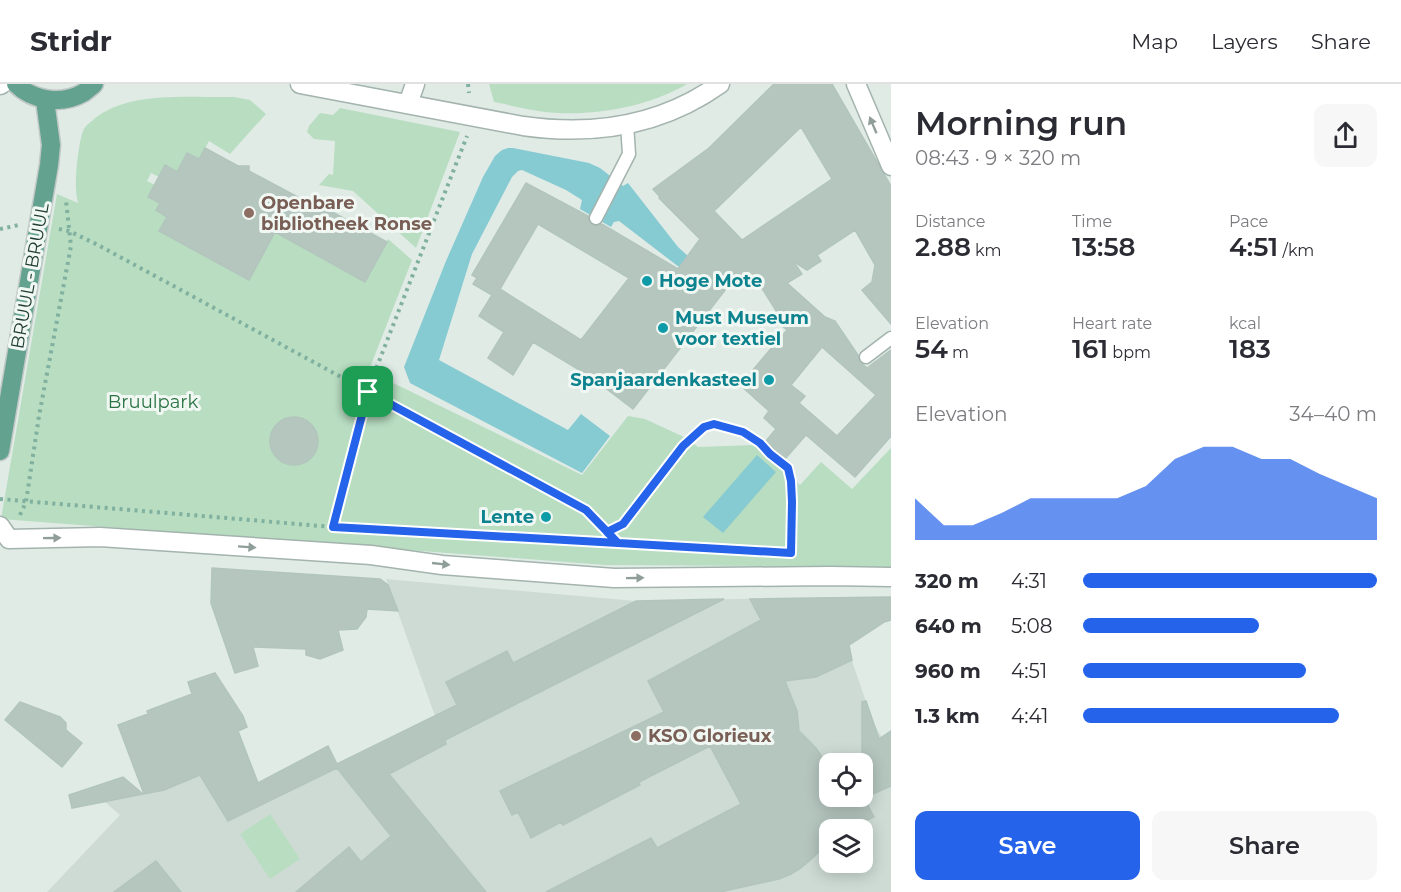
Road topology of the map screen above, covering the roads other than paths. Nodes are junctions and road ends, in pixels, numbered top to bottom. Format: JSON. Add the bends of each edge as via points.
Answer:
{"nodes":[{"id":1,"x":16,"y":84,"type":"edge"},
{"id":2,"x":94,"y":84,"type":"edge"},
{"id":3,"x":300,"y":84,"type":"edge"},
{"id":4,"x":415,"y":84,"type":"edge"},
{"id":5,"x":720,"y":84,"type":"edge"},
{"id":6,"x":856,"y":84,"type":"edge"},
{"id":7,"x":45,"y":100,"type":"junction"},
{"id":8,"x":408,"y":104,"type":"junction"},
{"id":9,"x":627,"y":124,"type":"junction"},
{"id":10,"x":891,"y":166,"type":"edge"},
{"id":11,"x":596,"y":218,"type":"dead end"},
{"id":12,"x":891,"y":338,"type":"edge"},
{"id":13,"x":866,"y":357,"type":"dead end"},
{"id":14,"x":0,"y":451,"type":"edge"},
{"id":15,"x":4,"y":532,"type":"edge"},
{"id":16,"x":891,"y":578,"type":"edge"}],
"edges":[{"from":1,"to":7,"type":"main road"},
{"from":2,"to":7,"type":"main road","via":[[67,99]]},
{"from":3,"to":8,"type":"street"},
{"from":4,"to":8,"type":"street"},
{"from":5,"to":9,"type":"street","via":[[684,106]]},
{"from":10,"to":6,"type":"street","one_way":true},
{"from":7,"to":14,"type":"main road","name":"BRUUL - BRUUL","via":[[50,165]]},
{"from":8,"to":9,"type":"street","via":[[549,130]]},
{"from":9,"to":11,"type":"lane","via":[[629,154]]},
{"from":12,"to":13,"type":"lane"},
{"from":15,"to":16,"type":"street","one_way":true,"via":[[371,555],[442,565],[614,578]]}]}
